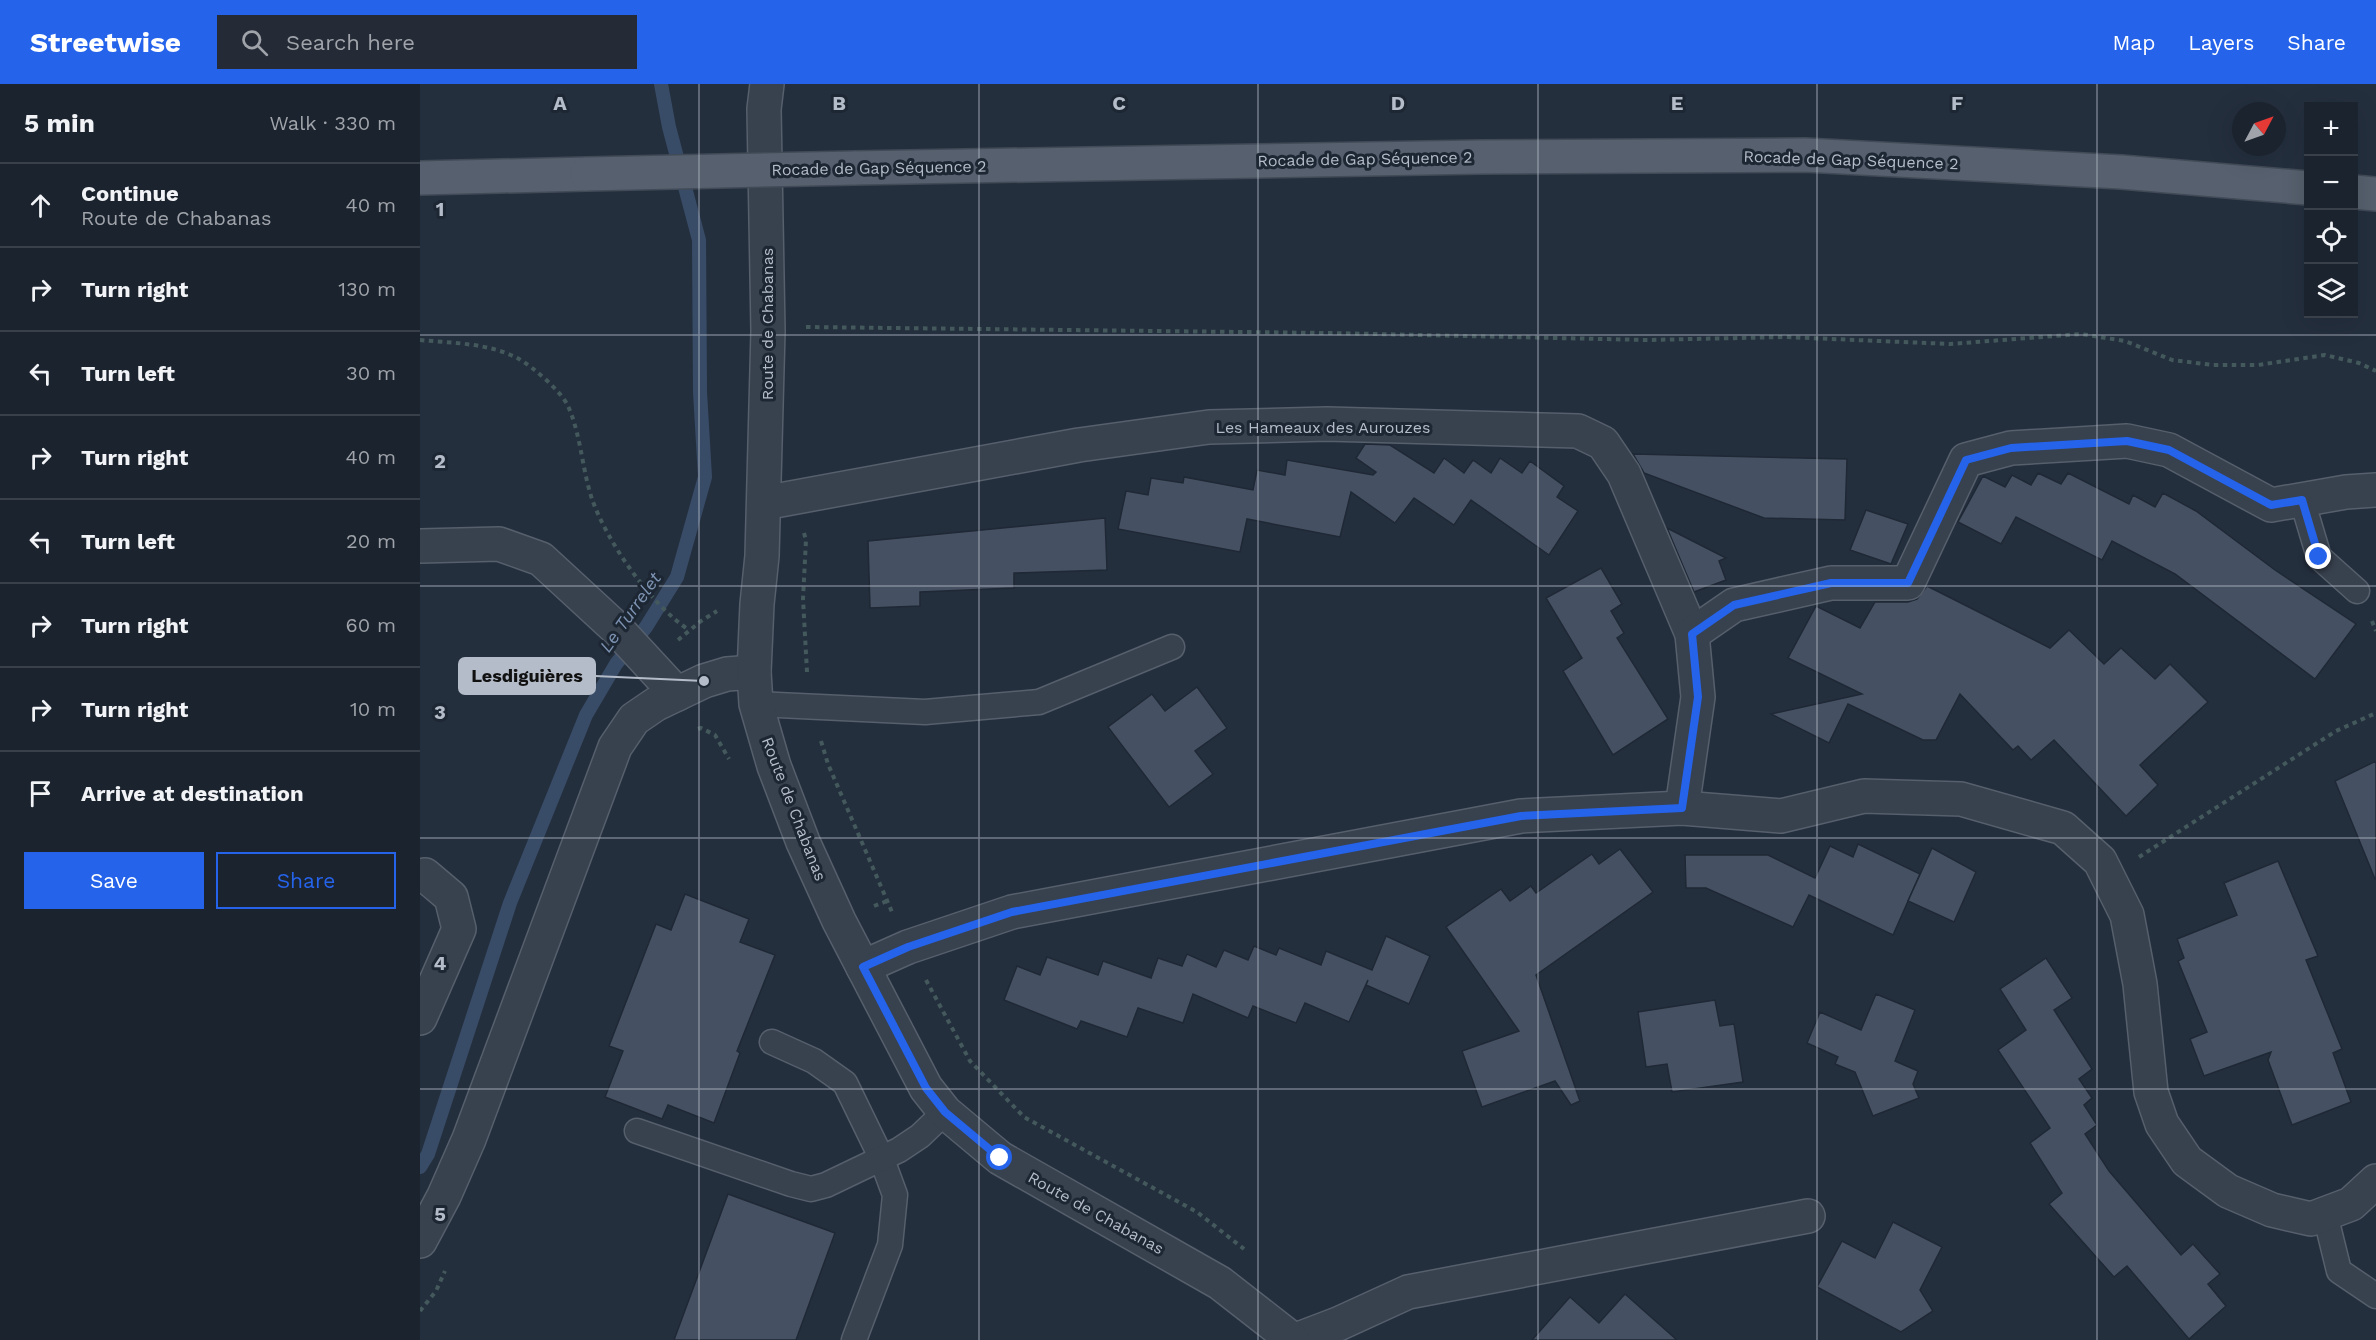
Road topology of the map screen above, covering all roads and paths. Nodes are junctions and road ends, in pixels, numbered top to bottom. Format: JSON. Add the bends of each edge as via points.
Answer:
{"nodes":[{"id":1,"x":767,"y":84,"type":"edge"},
{"id":2,"x":420,"y":178,"type":"edge"},
{"id":3,"x":2304,"y":188,"type":"edge"},
{"id":4,"x":2358,"y":192,"type":"edge"},
{"id":5,"x":2376,"y":194,"type":"edge"},
{"id":6,"x":796,"y":326,"type":"dead end"},
{"id":7,"x":420,"y":340,"type":"edge"},
{"id":8,"x":2376,"y":371,"type":"edge"},
{"id":9,"x":2376,"y":490,"type":"edge"},
{"id":10,"x":2302,"y":500,"type":"junction"},
{"id":11,"x":764,"y":503,"type":"junction"},
{"id":12,"x":420,"y":546,"type":"edge"},
{"id":13,"x":2357,"y":591,"type":"dead end"},
{"id":14,"x":803,"y":599,"type":"dead end"},
{"id":15,"x":689,"y":630,"type":"dead end"},
{"id":16,"x":1692,"y":634,"type":"junction"},
{"id":17,"x":1172,"y":647,"type":"dead end"},
{"id":18,"x":754,"y":672,"type":"junction"},
{"id":19,"x":677,"y":694,"type":"junction"},
{"id":20,"x":756,"y":704,"type":"junction"},
{"id":21,"x":813,"y":706,"type":"junction"},
{"id":22,"x":2376,"y":713,"type":"edge"},
{"id":23,"x":1682,"y":808,"type":"junction"},
{"id":24,"x":420,"y":876,"type":"edge"},
{"id":25,"x":2108,"y":877,"type":"junction"},
{"id":26,"x":908,"y":947,"type":"junction"},
{"id":27,"x":863,"y":967,"type":"junction"},
{"id":28,"x":420,"y":1018,"type":"edge"},
{"id":29,"x":772,"y":1041,"type":"dead end"},
{"id":30,"x":945,"y":1112,"type":"junction"},
{"id":31,"x":637,"y":1131,"type":"dead end"},
{"id":32,"x":881,"y":1157,"type":"junction"},
{"id":33,"x":2376,"y":1181,"type":"edge"},
{"id":34,"x":2325,"y":1214,"type":"junction"},
{"id":35,"x":1808,"y":1216,"type":"dead end"},
{"id":36,"x":420,"y":1241,"type":"edge"},
{"id":37,"x":1244,"y":1249,"type":"dead end"},
{"id":38,"x":2376,"y":1296,"type":"edge"},
{"id":39,"x":854,"y":1340,"type":"edge"},
{"id":40,"x":1294,"y":1340,"type":"edge"}],
"edges":[{"from":1,"to":11,"type":"street","name":"Route de Chabanas"},
{"from":2,"to":3,"type":"main road","name":"Rocade de Gap Séquence 2","bridge":true,"via":[[1480,157],[1805,155],[2121,172]]},
{"from":4,"to":5,"type":"main road"},
{"from":6,"to":8,"type":"path","via":[[1647,340],[1785,337],[1950,344],[2081,334],[2125,341],[2172,360],[2258,365],[2325,356]]},
{"from":7,"to":15,"type":"path","via":[[478,346],[518,358],[540,374],[567,404],[592,499],[606,532],[646,589],[672,619]]},
{"from":9,"to":10,"type":"street"},
{"from":10,"to":13,"type":"lane","via":[[2319,557]]},
{"from":10,"to":16,"type":"street","via":[[2271,505],[2169,450],[2127,441],[2011,448],[1966,460],[1908,583],[1831,583],[1734,605]]},
{"from":11,"to":16,"type":"street","name":"Les Hameaux des Aurouzes","via":[[1079,445],[1209,427],[1326,424],[1578,431],[1603,443],[1624,474]]},
{"from":11,"to":18,"type":"street","name":"Route de Chabanas"},
{"from":12,"to":19,"type":"street","via":[[499,544],[541,559],[617,629]]},
{"from":14,"to":21,"type":"path","via":[[806,666]]},
{"from":16,"to":23,"type":"street","name":"Les Hameaux des Aurouzes","via":[[1698,697]]},
{"from":17,"to":21,"type":"lane","via":[[1039,702],[925,712]]},
{"from":18,"to":19,"type":"street","via":[[704,681]]},
{"from":18,"to":20,"type":"street","name":"Route de Chabanas"},
{"from":19,"to":36,"type":"street","via":[[634,719],[615,747],[469,1139]]},
{"from":20,"to":21,"type":"lane"},
{"from":20,"to":27,"type":"street","name":"Route de Chabanas","via":[[802,842]]},
{"from":21,"to":26,"type":"path","via":[[828,764]]},
{"from":22,"to":25,"type":"path","via":[[2336,731]]},
{"from":23,"to":25,"type":"street","via":[[1781,816],[1864,795],[1961,800],[2063,828],[2100,861]]},
{"from":23,"to":26,"type":"street","via":[[1521,816],[1012,912]]},
{"from":24,"to":28,"type":"street","via":[[425,875],[451,897],[459,929]]},
{"from":25,"to":34,"type":"street","via":[[2127,915],[2140,984],[2151,1092],[2162,1124],[2187,1161],[2228,1191],[2272,1210],[2311,1219]]},
{"from":26,"to":27,"type":"street"},
{"from":26,"to":37,"type":"path","via":[[970,1061],[1024,1117],[1197,1212]]},
{"from":27,"to":30,"type":"street","name":"Route de Chabanas","via":[[926,1088]]},
{"from":29,"to":32,"type":"lane","via":[[814,1061],[845,1083]]},
{"from":30,"to":32,"type":"lane","via":[[920,1136]]},
{"from":30,"to":40,"type":"street","name":"Route de Chabanas","via":[[1000,1158],[1220,1283]]},
{"from":31,"to":32,"type":"lane","via":[[811,1189]]},
{"from":32,"to":39,"type":"lane","via":[[895,1195],[890,1245]]},
{"from":33,"to":34,"type":"street","via":[[2351,1204]]},
{"from":34,"to":38,"type":"lane","via":[[2339,1271]]},
{"from":35,"to":40,"type":"street","via":[[1408,1292]]}]}
